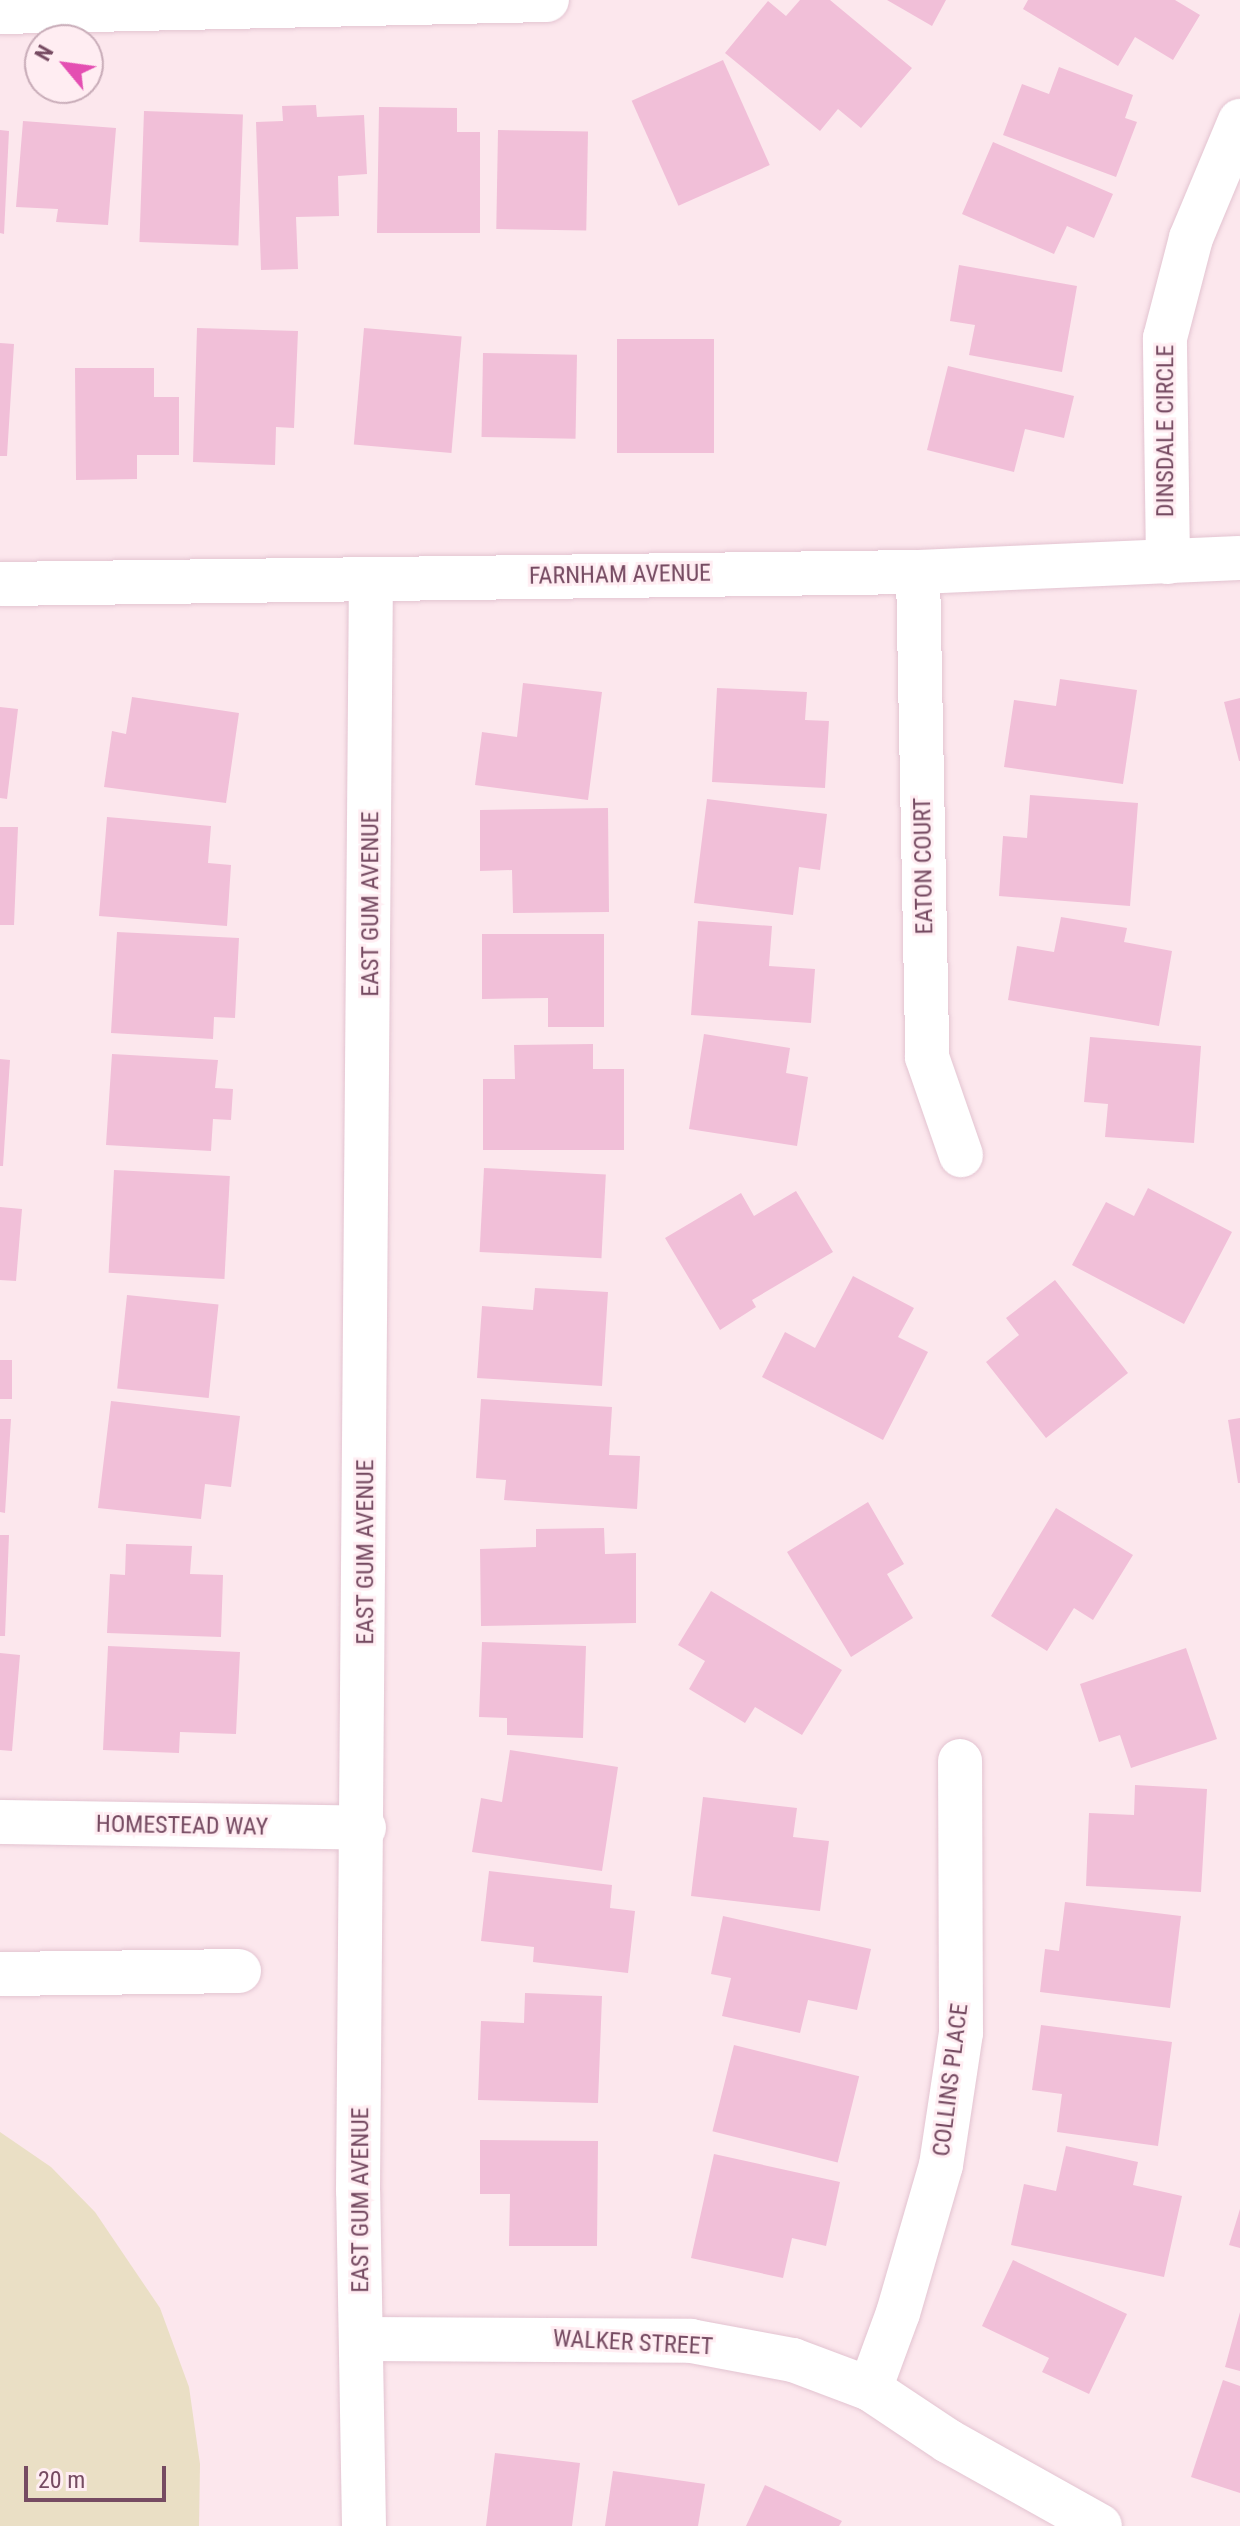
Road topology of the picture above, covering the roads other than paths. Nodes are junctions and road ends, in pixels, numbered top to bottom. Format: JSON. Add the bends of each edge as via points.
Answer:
{"nodes":[{"id":1,"x":547,"y":0,"type":"edge"},
{"id":2,"x":218,"y":4,"type":"edge"},
{"id":3,"x":0,"y":12,"type":"edge"},
{"id":4,"x":1240,"y":121,"type":"edge"},
{"id":5,"x":1240,"y":558,"type":"edge"},
{"id":6,"x":1168,"y":562,"type":"junction"},
{"id":7,"x":918,"y":572,"type":"junction"},
{"id":8,"x":371,"y":579,"type":"junction"},
{"id":9,"x":0,"y":584,"type":"edge"},
{"id":10,"x":961,"y":1155,"type":"dead end"},
{"id":11,"x":960,"y":1761,"type":"dead end"},
{"id":12,"x":0,"y":1822,"type":"edge"},
{"id":13,"x":364,"y":1828,"type":"junction"},
{"id":14,"x":239,"y":1971,"type":"dead end"},
{"id":15,"x":0,"y":1974,"type":"edge"},
{"id":16,"x":363,"y":2339,"type":"junction"},
{"id":17,"x":870,"y":2389,"type":"junction"},
{"id":18,"x":364,"y":2526,"type":"edge"},
{"id":19,"x":1100,"y":2526,"type":"edge"}],
"edges":[{"from":1,"to":2,"type":"street"},
{"from":2,"to":3,"type":"street"},
{"from":4,"to":6,"type":"street","name":"DINSDALE CIRCLE","via":[[1191,238],[1165,338]]},
{"from":5,"to":6,"type":"street","name":"FARNHAM AVENUE"},
{"from":6,"to":7,"type":"street","name":"FARNHAM AVENUE"},
{"from":7,"to":8,"type":"street","name":"FARNHAM AVENUE"},
{"from":7,"to":10,"type":"street","name":"EATON COURT","via":[[927,1057]]},
{"from":8,"to":9,"type":"street","name":"FARNHAM AVENUE"},
{"from":8,"to":13,"type":"street","name":"EAST GUM AVENUE"},
{"from":11,"to":17,"type":"street","name":"COLLINS PLACE","via":[[961,2033],[941,2165]]},
{"from":12,"to":13,"type":"street","name":"HOMESTEAD WAY"},
{"from":13,"to":16,"type":"street","name":"EAST GUM AVENUE","via":[[358,2191]]},
{"from":14,"to":15,"type":"street"},
{"from":16,"to":17,"type":"street","name":"WALKER STREET","via":[[691,2341],[793,2360]]},
{"from":16,"to":18,"type":"street","name":"EAST GUM AVENUE"},
{"from":17,"to":19,"type":"street","name":"WALKER STREET","via":[[948,2441]]}]}
